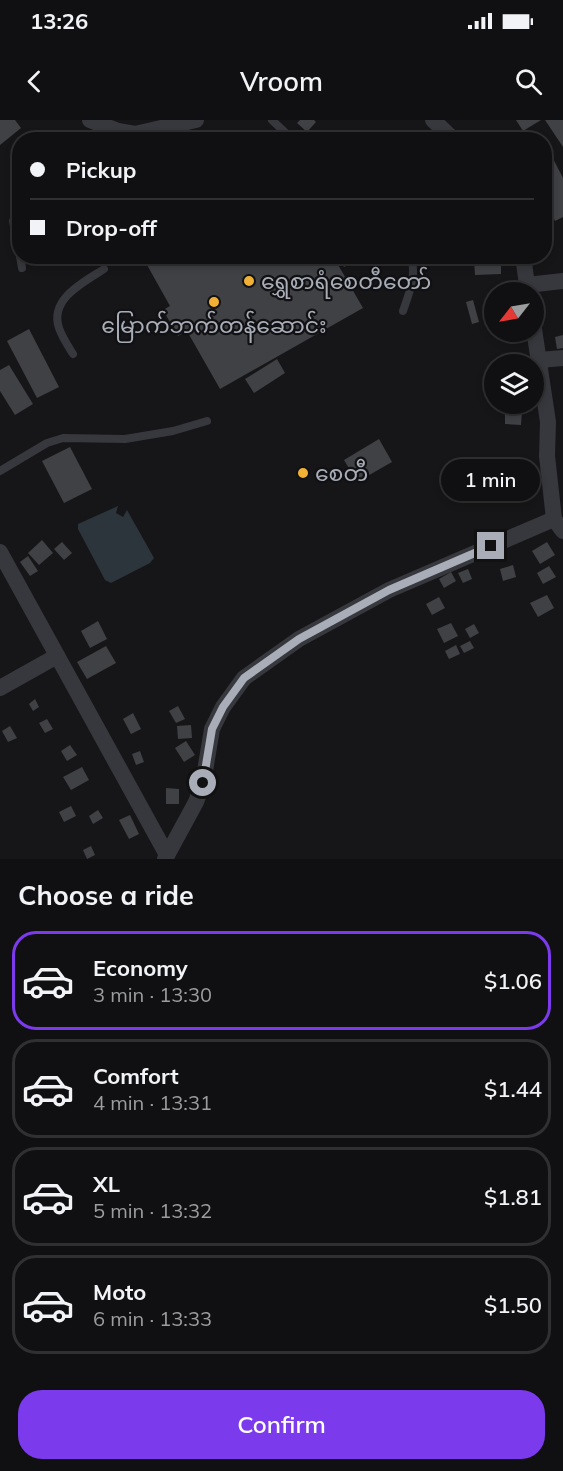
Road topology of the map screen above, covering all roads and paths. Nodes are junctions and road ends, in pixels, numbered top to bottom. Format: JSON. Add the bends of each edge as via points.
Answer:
{"nodes":[{"id":1,"x":90,"y":120,"type":"edge"},
{"id":2,"x":196,"y":120,"type":"edge"},
{"id":3,"x":272,"y":120,"type":"edge"},
{"id":4,"x":433,"y":120,"type":"edge"},
{"id":5,"x":124,"y":132,"type":"edge"},
{"id":6,"x":144,"y":132,"type":"edge"},
{"id":7,"x":285,"y":132,"type":"edge"},
{"id":8,"x":446,"y":132,"type":"edge"},
{"id":9,"x":21,"y":264,"type":"edge"},
{"id":10,"x":413,"y":264,"type":"edge"},
{"id":11,"x":524,"y":264,"type":"edge"},
{"id":12,"x":22,"y":268,"type":"dead end"},
{"id":13,"x":104,"y":269,"type":"dead end"},
{"id":14,"x":563,"y":281,"type":"edge"},
{"id":15,"x":527,"y":282,"type":"edge"},
{"id":16,"x":544,"y":285,"type":"edge"},
{"id":17,"x":403,"y":311,"type":"dead end"},
{"id":18,"x":73,"y":354,"type":"dead end"},
{"id":19,"x":563,"y":358,"type":"edge"},
{"id":20,"x":544,"y":360,"type":"edge"},
{"id":21,"x":544,"y":394,"type":"edge"},
{"id":22,"x":207,"y":421,"type":"dead end"},
{"id":23,"x":0,"y":471,"type":"edge"},
{"id":24,"x":558,"y":525,"type":"edge"},
{"id":25,"x":0,"y":552,"type":"edge"},
{"id":26,"x":57,"y":656,"type":"junction"},
{"id":27,"x":0,"y":688,"type":"edge"},
{"id":28,"x":166,"y":857,"type":"edge"}],
"edges":[{"from":1,"to":5,"type":"street"},
{"from":2,"to":6,"type":"street"},
{"from":3,"to":7,"type":"lane"},
{"from":4,"to":8,"type":"street"},
{"from":9,"to":12,"type":"lane"},
{"from":10,"to":17,"type":"lane","via":[[412,285]]},
{"from":11,"to":15,"type":"street"},
{"from":13,"to":18,"type":"lane","via":[[69,293],[59,307],[58,327]]},
{"from":14,"to":16,"type":"street"},
{"from":19,"to":20,"type":"street"},
{"from":21,"to":24,"type":"street","via":[[547,456]]},
{"from":22,"to":23,"type":"lane","via":[[125,439],[63,438]]},
{"from":24,"to":28,"type":"street","via":[[389,590],[299,639],[244,678],[212,729],[203,783]]},
{"from":25,"to":26,"type":"street"},
{"from":26,"to":27,"type":"street"},
{"from":26,"to":28,"type":"street"}]}
